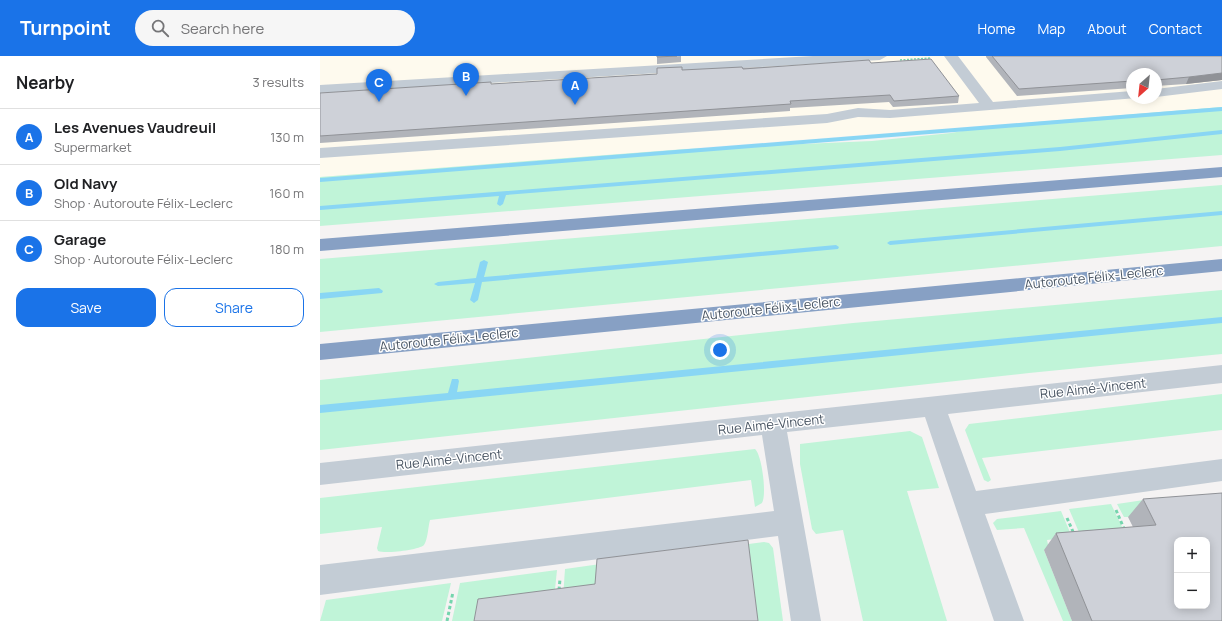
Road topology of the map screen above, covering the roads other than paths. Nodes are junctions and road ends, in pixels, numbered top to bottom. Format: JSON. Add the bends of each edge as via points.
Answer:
{"nodes":[{"id":1,"x":880,"y":56,"type":"edge"},
{"id":2,"x":951,"y":56,"type":"edge"},
{"id":3,"x":849,"y":57,"type":"edge"},
{"id":4,"x":1222,"y":85,"type":"edge"},
{"id":5,"x":320,"y":89,"type":"edge"},
{"id":6,"x":1162,"y":92,"type":"edge"},
{"id":7,"x":1126,"y":95,"type":"edge"},
{"id":8,"x":989,"y":106,"type":"junction"},
{"id":9,"x":320,"y":153,"type":"edge"},
{"id":10,"x":1222,"y":172,"type":"edge"},
{"id":11,"x":320,"y":245,"type":"edge"},
{"id":12,"x":1222,"y":265,"type":"edge"},
{"id":13,"x":320,"y":352,"type":"edge"},
{"id":14,"x":1222,"y":374,"type":"edge"},
{"id":15,"x":933,"y":406,"type":"junction"},
{"id":16,"x":773,"y":423,"type":"junction"},
{"id":17,"x":1222,"y":470,"type":"edge"},
{"id":18,"x":320,"y":474,"type":"edge"},
{"id":19,"x":968,"y":504,"type":"junction"},
{"id":20,"x":790,"y":522,"type":"junction"},
{"id":21,"x":320,"y":580,"type":"edge"},
{"id":22,"x":806,"y":621,"type":"edge"},
{"id":23,"x":1010,"y":621,"type":"edge"}],
"edges":[{"from":1,"to":3,"type":"street"},
{"from":2,"to":8,"type":"street"},
{"from":3,"to":5,"type":"street"},
{"from":4,"to":6,"type":"street"},
{"from":7,"to":8,"type":"street"},
{"from":8,"to":9,"type":"street","via":[[890,114],[869,110],[847,112],[827,118]]},
{"from":10,"to":11,"type":"highway"},
{"from":12,"to":13,"type":"highway","name":"Autoroute Félix-Leclerc"},
{"from":14,"to":15,"type":"street","name":"Rue Aimé-Vincent"},
{"from":15,"to":16,"type":"street","name":"Rue Aimé-Vincent"},
{"from":15,"to":19,"type":"street"},
{"from":16,"to":18,"type":"street","name":"Rue Aimé-Vincent"},
{"from":16,"to":20,"type":"street"},
{"from":17,"to":19,"type":"street"},
{"from":19,"to":23,"type":"street"},
{"from":20,"to":21,"type":"street"},
{"from":20,"to":22,"type":"street"}]}
